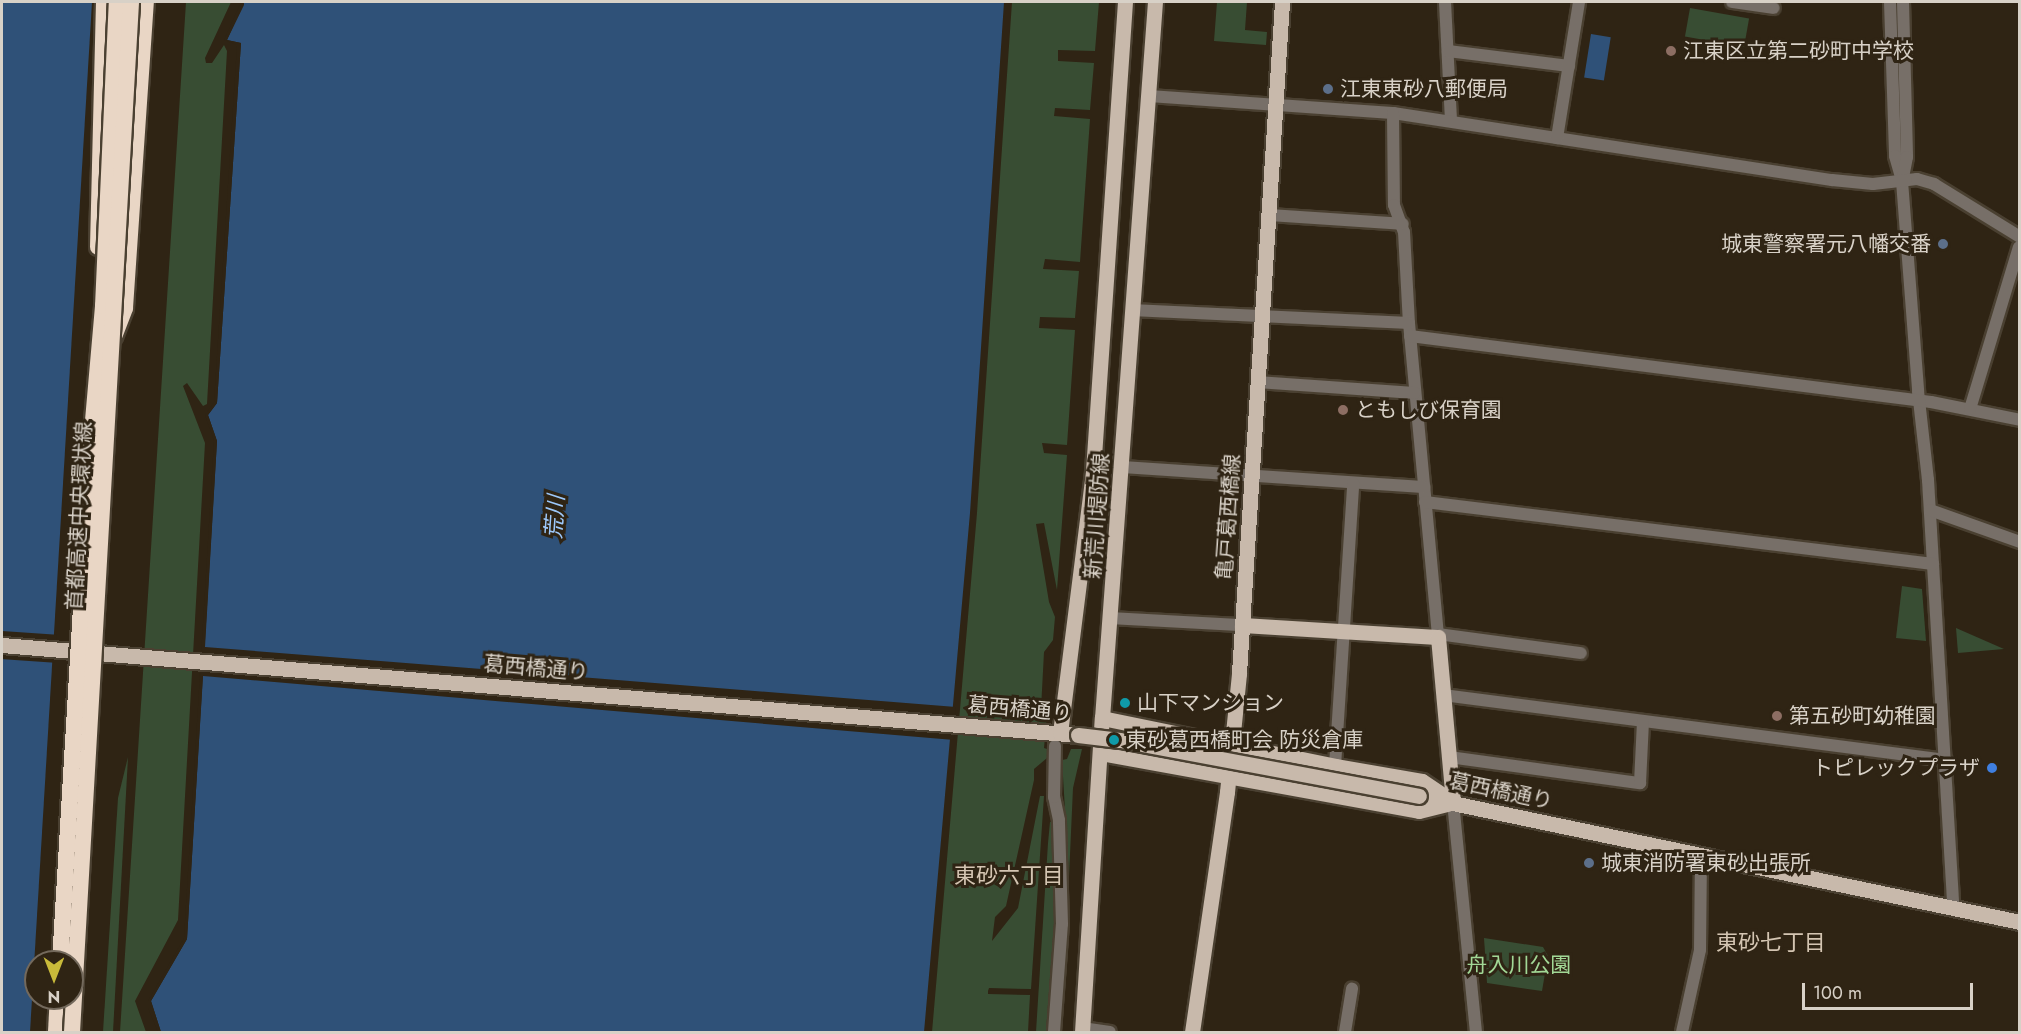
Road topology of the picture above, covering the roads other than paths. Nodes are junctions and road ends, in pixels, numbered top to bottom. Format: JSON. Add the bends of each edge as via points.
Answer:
{"nodes":[{"id":1,"x":104,"y":2,"type":"edge"},
{"id":2,"x":117,"y":2,"type":"edge"},
{"id":3,"x":131,"y":2,"type":"edge"},
{"id":4,"x":146,"y":2,"type":"edge"},
{"id":5,"x":1125,"y":2,"type":"edge"},
{"id":6,"x":1155,"y":2,"type":"edge"},
{"id":7,"x":1282,"y":2,"type":"edge"},
{"id":8,"x":1446,"y":2,"type":"edge"},
{"id":9,"x":1579,"y":2,"type":"edge"},
{"id":10,"x":1732,"y":2,"type":"edge"},
{"id":11,"x":1890,"y":2,"type":"edge"},
{"id":12,"x":1903,"y":2,"type":"edge"},
{"id":13,"x":1774,"y":8,"type":"dead end"},
{"id":14,"x":1448,"y":51,"type":"junction"},
{"id":15,"x":1569,"y":66,"type":"junction"},
{"id":16,"x":1149,"y":96,"type":"junction"},
{"id":17,"x":1275,"y":104,"type":"junction"},
{"id":18,"x":1393,"y":113,"type":"junction"},
{"id":19,"x":1451,"y":121,"type":"junction"},
{"id":20,"x":1557,"y":138,"type":"junction"},
{"id":21,"x":1902,"y":182,"type":"junction"},
{"id":22,"x":1268,"y":215,"type":"junction"},
{"id":23,"x":1403,"y":224,"type":"junction"},
{"id":24,"x":2019,"y":237,"type":"edge"},
{"id":25,"x":2019,"y":246,"type":"edge"},
{"id":26,"x":103,"y":306,"type":"junction"},
{"id":27,"x":1132,"y":310,"type":"junction"},
{"id":28,"x":1262,"y":316,"type":"junction"},
{"id":29,"x":1409,"y":329,"type":"junction"},
{"id":30,"x":114,"y":338,"type":"junction"},
{"id":31,"x":1257,"y":382,"type":"junction"},
{"id":32,"x":1415,"y":393,"type":"junction"},
{"id":33,"x":1919,"y":400,"type":"junction"},
{"id":34,"x":1970,"y":409,"type":"junction"},
{"id":35,"x":2019,"y":420,"type":"edge"},
{"id":36,"x":1121,"y":467,"type":"junction"},
{"id":37,"x":1251,"y":476,"type":"junction"},
{"id":38,"x":1353,"y":484,"type":"junction"},
{"id":39,"x":1424,"y":487,"type":"junction"},
{"id":40,"x":1425,"y":502,"type":"junction"},
{"id":41,"x":1930,"y":510,"type":"junction"},
{"id":42,"x":2019,"y":542,"type":"edge"},
{"id":43,"x":1933,"y":564,"type":"junction"},
{"id":44,"x":1111,"y":618,"type":"junction"},
{"id":45,"x":1242,"y":625,"type":"junction"},
{"id":46,"x":1343,"y":631,"type":"junction"},
{"id":47,"x":1438,"y":636,"type":"junction"},
{"id":48,"x":2,"y":645,"type":"edge"},
{"id":49,"x":1581,"y":653,"type":"dead end"},
{"id":50,"x":1443,"y":695,"type":"junction"},
{"id":51,"x":1102,"y":718,"type":"junction"},
{"id":52,"x":1643,"y":722,"type":"junction"},
{"id":53,"x":1054,"y":737,"type":"junction"},
{"id":54,"x":1232,"y":744,"type":"junction"},
{"id":55,"x":1101,"y":753,"type":"junction"},
{"id":56,"x":1449,"y":758,"type":"junction"},
{"id":57,"x":1946,"y":759,"type":"junction"},
{"id":58,"x":1335,"y":766,"type":"junction"},
{"id":59,"x":1229,"y":777,"type":"junction"},
{"id":60,"x":1454,"y":802,"type":"junction"},
{"id":61,"x":1701,"y":854,"type":"junction"},
{"id":62,"x":1953,"y":907,"type":"junction"},
{"id":63,"x":2019,"y":922,"type":"edge"},
{"id":64,"x":61,"y":950,"type":"edge"},
{"id":65,"x":1352,"y":989,"type":"dead end"},
{"id":66,"x":57,"y":1010,"type":"edge"},
{"id":67,"x":1082,"y":1030,"type":"edge"},
{"id":68,"x":56,"y":1032,"type":"edge"},
{"id":69,"x":72,"y":1032,"type":"edge"},
{"id":70,"x":1054,"y":1032,"type":"edge"},
{"id":71,"x":1110,"y":1032,"type":"edge"},
{"id":72,"x":1192,"y":1032,"type":"edge"},
{"id":73,"x":1345,"y":1032,"type":"edge"},
{"id":74,"x":1476,"y":1032,"type":"edge"},
{"id":75,"x":1682,"y":1032,"type":"edge"}],
"edges":[{"from":1,"to":26,"type":"highway","bridge":true,"via":[[98,270]]},
{"from":2,"to":26,"type":"highway","name":"首都高速中央環状線","bridge":true},
{"from":3,"to":30,"type":"highway","name":"首都高速中央環状線","bridge":true},
{"from":4,"to":30,"type":"highway","via":[[125,308]]},
{"from":5,"to":53,"type":"main road","name":"新荒川堤防線","via":[[1092,481]]},
{"from":6,"to":16,"type":"main road","name":"新荒川堤防線"},
{"from":7,"to":17,"type":"main road","name":"亀戸葛西橋線"},
{"from":8,"to":14,"type":"street"},
{"from":9,"to":15,"type":"street"},
{"from":10,"to":13,"type":"street"},
{"from":11,"to":21,"type":"street","via":[[1895,156]]},
{"from":12,"to":21,"type":"street","via":[[1907,157]]},
{"from":14,"to":15,"type":"street"},
{"from":14,"to":19,"type":"street"},
{"from":15,"to":20,"type":"street"},
{"from":16,"to":17,"type":"street"},
{"from":16,"to":27,"type":"main road","name":"新荒川堤防線"},
{"from":17,"to":18,"type":"street"},
{"from":17,"to":22,"type":"main road","name":"亀戸葛西橋線"},
{"from":18,"to":19,"type":"street"},
{"from":18,"to":23,"type":"street","via":[[1394,205]]},
{"from":19,"to":20,"type":"street"},
{"from":20,"to":21,"type":"street","via":[[1832,180]]},
{"from":21,"to":24,"type":"street","via":[[1917,179],[1934,184]]},
{"from":21,"to":33,"type":"street"},
{"from":22,"to":23,"type":"street"},
{"from":22,"to":28,"type":"main road","name":"亀戸葛西橋線"},
{"from":23,"to":29,"type":"street"},
{"from":25,"to":34,"type":"street"},
{"from":26,"to":64,"type":"highway","name":"首都高速中央環状線","bridge":true,"via":[[90,455]]},
{"from":27,"to":28,"type":"street"},
{"from":27,"to":36,"type":"main road","name":"新荒川堤防線"},
{"from":28,"to":29,"type":"street"},
{"from":28,"to":31,"type":"main road","name":"亀戸葛西橋線"},
{"from":29,"to":32,"type":"street"},
{"from":29,"to":33,"type":"street"},
{"from":30,"to":69,"type":"highway","name":"首都高速中央環状線","bridge":true,"via":[[104,453]]},
{"from":31,"to":32,"type":"street"},
{"from":31,"to":37,"type":"main road","name":"亀戸葛西橋線"},
{"from":32,"to":39,"type":"street"},
{"from":33,"to":34,"type":"street"},
{"from":33,"to":41,"type":"street"},
{"from":34,"to":35,"type":"street"},
{"from":36,"to":37,"type":"street"},
{"from":36,"to":44,"type":"main road","name":"新荒川堤防線"},
{"from":37,"to":38,"type":"street"},
{"from":37,"to":45,"type":"main road","name":"亀戸葛西橋線"},
{"from":38,"to":39,"type":"street"},
{"from":38,"to":46,"type":"street"},
{"from":39,"to":40,"type":"street"},
{"from":40,"to":43,"type":"street"},
{"from":40,"to":47,"type":"street"},
{"from":41,"to":42,"type":"street"},
{"from":41,"to":43,"type":"street"},
{"from":43,"to":57,"type":"street"},
{"from":44,"to":45,"type":"street"},
{"from":44,"to":51,"type":"main road","name":"新荒川堤防線"},
{"from":45,"to":46,"type":"main road"},
{"from":45,"to":54,"type":"main road","name":"亀戸葛西橋線"},
{"from":46,"to":47,"type":"main road"},
{"from":46,"to":58,"type":"street"},
{"from":47,"to":49,"type":"street"},
{"from":47,"to":50,"type":"main road"},
{"from":48,"to":53,"type":"main road","name":"葛西橋通り","bridge":true},
{"from":50,"to":52,"type":"street"},
{"from":50,"to":56,"type":"main road"},
{"from":51,"to":54,"type":"main road"},
{"from":51,"to":55,"type":"main road","name":"新荒川堤防線"},
{"from":52,"to":56,"type":"street","via":[[1641,783]]},
{"from":52,"to":57,"type":"street"},
{"from":53,"to":60,"type":"main road","name":"葛西橋通り","bridge":true,"via":[[1105,737]]},
{"from":53,"to":70,"type":"street","name":"新荒川堤防線","via":[[1062,924]]},
{"from":54,"to":58,"type":"main road"},
{"from":54,"to":59,"type":"main road","name":"亀戸葛西橋線"},
{"from":55,"to":59,"type":"main road"},
{"from":55,"to":67,"type":"main road","name":"新荒川堤防線"},
{"from":56,"to":60,"type":"main road"},
{"from":57,"to":62,"type":"street"},
{"from":58,"to":60,"type":"main road","via":[[1422,781]]},
{"from":59,"to":60,"type":"main road","via":[[1419,812]]},
{"from":59,"to":72,"type":"main road","name":"亀戸葛西橋線"},
{"from":60,"to":61,"type":"main road","name":"葛西橋通り"},
{"from":60,"to":74,"type":"street"},
{"from":61,"to":62,"type":"main road","name":"葛西橋通り"},
{"from":61,"to":75,"type":"street","via":[[1700,950]]},
{"from":62,"to":63,"type":"main road","name":"葛西橋通り"},
{"from":65,"to":73,"type":"street"},
{"from":66,"to":68,"type":"highway"},
{"from":67,"to":71,"type":"street"}]}
